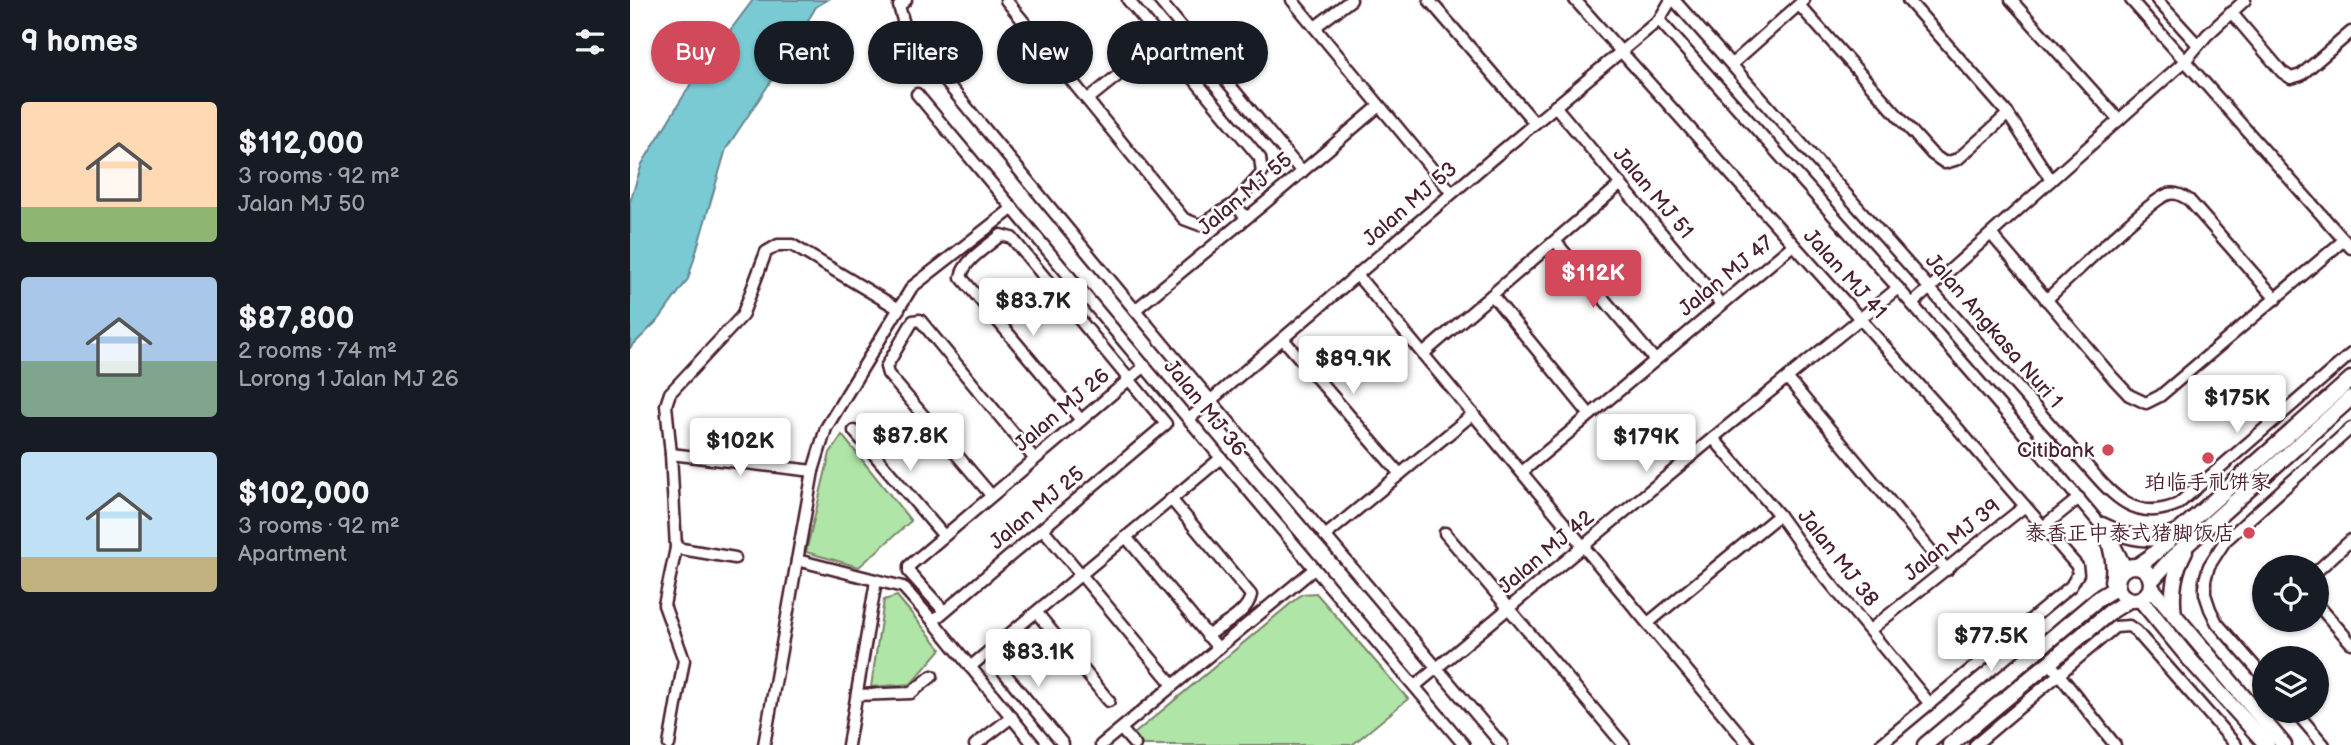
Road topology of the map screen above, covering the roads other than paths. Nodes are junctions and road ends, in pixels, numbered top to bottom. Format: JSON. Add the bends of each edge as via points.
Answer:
{"nodes":[{"id":1,"x":906,"y":0,"type":"edge"},
{"id":2,"x":1006,"y":0,"type":"edge"},
{"id":3,"x":1128,"y":0,"type":"edge"},
{"id":4,"x":1159,"y":0,"type":"edge"},
{"id":5,"x":1292,"y":0,"type":"edge"},
{"id":6,"x":1351,"y":0,"type":"edge"},
{"id":7,"x":1429,"y":0,"type":"edge"},
{"id":8,"x":1575,"y":0,"type":"edge"},
{"id":9,"x":1673,"y":0,"type":"edge"},
{"id":10,"x":1908,"y":0,"type":"edge"},
{"id":11,"x":2011,"y":0,"type":"edge"},
{"id":12,"x":2131,"y":0,"type":"edge"},
{"id":13,"x":2157,"y":0,"type":"edge"},
{"id":14,"x":2245,"y":0,"type":"edge"},
{"id":15,"x":1801,"y":2,"type":"edge"},
{"id":16,"x":2231,"y":12,"type":"junction"},
{"id":17,"x":1659,"y":20,"type":"junction"},
{"id":18,"x":1145,"y":21,"type":"edge"},
{"id":19,"x":1315,"y":27,"type":"junction"},
{"id":20,"x":2351,"y":32,"type":"edge"},
{"id":21,"x":2199,"y":45,"type":"junction"},
{"id":22,"x":1622,"y":51,"type":"junction"},
{"id":23,"x":2185,"y":61,"type":"junction"},
{"id":24,"x":1732,"y":64,"type":"junction"},
{"id":25,"x":1107,"y":84,"type":"edge"},
{"id":26,"x":1197,"y":84,"type":"edge"},
{"id":27,"x":917,"y":94,"type":"dead end"},
{"id":28,"x":1087,"y":100,"type":"junction"},
{"id":29,"x":1378,"y":106,"type":"junction"},
{"id":30,"x":1555,"y":106,"type":"junction"},
{"id":31,"x":2008,"y":114,"type":"junction"},
{"id":32,"x":2119,"y":120,"type":"junction"},
{"id":33,"x":1535,"y":123,"type":"junction"},
{"id":34,"x":1302,"y":172,"type":"junction"},
{"id":35,"x":2051,"y":180,"type":"junction"},
{"id":36,"x":1621,"y":184,"type":"junction"},
{"id":37,"x":1452,"y":193,"type":"junction"},
{"id":38,"x":1234,"y":204,"type":"junction"},
{"id":39,"x":1013,"y":208,"type":"junction"},
{"id":40,"x":1246,"y":216,"type":"junction"},
{"id":41,"x":1991,"y":234,"type":"junction"},
{"id":42,"x":1555,"y":241,"type":"junction"},
{"id":43,"x":2347,"y":244,"type":"edge"},
{"id":44,"x":1793,"y":246,"type":"junction"},
{"id":45,"x":1357,"y":275,"type":"junction"},
{"id":46,"x":1898,"y":288,"type":"junction"},
{"id":47,"x":1930,"y":288,"type":"junction"},
{"id":48,"x":1492,"y":295,"type":"junction"},
{"id":49,"x":2276,"y":299,"type":"junction"},
{"id":50,"x":2046,"y":300,"type":"junction"},
{"id":51,"x":1720,"y":304,"type":"junction"},
{"id":52,"x":1912,"y":304,"type":"junction"},
{"id":53,"x":898,"y":309,"type":"junction"},
{"id":54,"x":1135,"y":310,"type":"junction"},
{"id":55,"x":1860,"y":320,"type":"junction"},
{"id":56,"x":1283,"y":339,"type":"junction"},
{"id":57,"x":1423,"y":354,"type":"junction"},
{"id":58,"x":2351,"y":354,"type":"edge"},
{"id":59,"x":1655,"y":360,"type":"junction"},
{"id":60,"x":1145,"y":366,"type":"junction"},
{"id":61,"x":1788,"y":379,"type":"junction"},
{"id":62,"x":2351,"y":379,"type":"edge"},
{"id":63,"x":1128,"y":380,"type":"junction"},
{"id":64,"x":2351,"y":398,"type":"edge"},
{"id":65,"x":1211,"y":401,"type":"junction"},
{"id":66,"x":1473,"y":414,"type":"junction"},
{"id":67,"x":1590,"y":415,"type":"junction"},
{"id":68,"x":1082,"y":419,"type":"junction"},
{"id":69,"x":1189,"y":419,"type":"junction"},
{"id":70,"x":2351,"y":428,"type":"edge"},
{"id":71,"x":854,"y":431,"type":"dead end"},
{"id":72,"x":1713,"y":438,"type":"junction"},
{"id":73,"x":671,"y":454,"type":"junction"},
{"id":74,"x":1034,"y":458,"type":"junction"},
{"id":75,"x":1221,"y":458,"type":"junction"},
{"id":76,"x":813,"y":471,"type":"junction"},
{"id":77,"x":1522,"y":472,"type":"junction"},
{"id":78,"x":1400,"y":474,"type":"junction"},
{"id":79,"x":991,"y":495,"type":"junction"},
{"id":80,"x":2079,"y":498,"type":"junction"},
{"id":81,"x":1171,"y":499,"type":"junction"},
{"id":82,"x":2025,"y":506,"type":"junction"},
{"id":83,"x":1779,"y":515,"type":"junction"},
{"id":84,"x":2043,"y":527,"type":"junction"},
{"id":85,"x":1043,"y":529,"type":"junction"},
{"id":86,"x":2105,"y":529,"type":"junction"},
{"id":87,"x":2179,"y":531,"type":"junction"},
{"id":88,"x":1445,"y":533,"type":"dead end"},
{"id":89,"x":944,"y":536,"type":"junction"},
{"id":90,"x":1325,"y":536,"type":"junction"},
{"id":91,"x":1126,"y":537,"type":"junction"},
{"id":92,"x":2351,"y":540,"type":"edge"},
{"id":93,"x":2189,"y":543,"type":"junction"},
{"id":94,"x":1583,"y":546,"type":"junction"},
{"id":95,"x":676,"y":548,"type":"junction"},
{"id":96,"x":735,"y":558,"type":"dead end"},
{"id":97,"x":797,"y":560,"type":"junction"},
{"id":98,"x":2329,"y":560,"type":"edge"},
{"id":99,"x":2132,"y":567,"type":"junction"},
{"id":100,"x":1314,"y":569,"type":"junction"},
{"id":101,"x":1947,"y":570,"type":"junction"},
{"id":102,"x":1080,"y":575,"type":"junction"},
{"id":103,"x":876,"y":581,"type":"junction"},
{"id":104,"x":2151,"y":584,"type":"junction"},
{"id":105,"x":2117,"y":587,"type":"junction"},
{"id":106,"x":2099,"y":598,"type":"junction"},
{"id":107,"x":2135,"y":599,"type":"junction"},
{"id":108,"x":1509,"y":608,"type":"junction"},
{"id":109,"x":944,"y":611,"type":"junction"},
{"id":110,"x":2110,"y":612,"type":"junction"},
{"id":111,"x":1037,"y":613,"type":"junction"},
{"id":112,"x":2329,"y":618,"type":"edge"},
{"id":113,"x":933,"y":621,"type":"junction"},
{"id":114,"x":1648,"y":623,"type":"junction"},
{"id":115,"x":2170,"y":623,"type":"junction"},
{"id":116,"x":1870,"y":630,"type":"junction"},
{"id":117,"x":1208,"y":636,"type":"junction"},
{"id":118,"x":2351,"y":643,"type":"edge"},
{"id":119,"x":1218,"y":648,"type":"junction"},
{"id":120,"x":989,"y":653,"type":"junction"},
{"id":121,"x":2252,"y":663,"type":"edge"},
{"id":122,"x":970,"y":667,"type":"junction"},
{"id":123,"x":1437,"y":668,"type":"junction"},
{"id":124,"x":2054,"y":668,"type":"junction"},
{"id":125,"x":932,"y":676,"type":"dead end"},
{"id":126,"x":1173,"y":685,"type":"junction"},
{"id":127,"x":1415,"y":686,"type":"junction"},
{"id":128,"x":857,"y":695,"type":"junction"},
{"id":129,"x":1109,"y":701,"type":"dead end"},
{"id":130,"x":1930,"y":704,"type":"junction"},
{"id":131,"x":1012,"y":717,"type":"junction"},
{"id":132,"x":2305,"y":723,"type":"edge"},
{"id":133,"x":1121,"y":729,"type":"junction"},
{"id":134,"x":1746,"y":741,"type":"edge"},
{"id":135,"x":1063,"y":744,"type":"edge"},
{"id":136,"x":669,"y":745,"type":"edge"},
{"id":137,"x":764,"y":745,"type":"edge"},
{"id":138,"x":848,"y":745,"type":"edge"},
{"id":139,"x":975,"y":745,"type":"edge"},
{"id":140,"x":1034,"y":745,"type":"edge"},
{"id":141,"x":1101,"y":745,"type":"edge"},
{"id":142,"x":1135,"y":745,"type":"edge"},
{"id":143,"x":1464,"y":745,"type":"edge"},
{"id":144,"x":1502,"y":745,"type":"edge"},
{"id":145,"x":1624,"y":745,"type":"edge"},
{"id":146,"x":1732,"y":745,"type":"edge"},
{"id":147,"x":1880,"y":745,"type":"edge"},
{"id":148,"x":1924,"y":745,"type":"edge"},
{"id":149,"x":1950,"y":745,"type":"edge"},
{"id":150,"x":1975,"y":745,"type":"edge"},
{"id":151,"x":2115,"y":745,"type":"edge"},
{"id":152,"x":2236,"y":745,"type":"edge"},
{"id":153,"x":2267,"y":745,"type":"edge"},
{"id":154,"x":2284,"y":745,"type":"edge"},
{"id":155,"x":2324,"y":745,"type":"edge"}],
"edges":[{"from":1,"to":54,"type":"street","via":[[899,6],[907,35]]},
{"from":2,"to":28,"type":"street"},
{"from":3,"to":18,"type":"street"},
{"from":4,"to":34,"type":"street"},
{"from":5,"to":19,"type":"street"},
{"from":6,"to":19,"type":"street"},
{"from":7,"to":33,"type":"street"},
{"from":8,"to":22,"type":"street","name":"Jalan MJ 41"},
{"from":9,"to":17,"type":"street","name":"Jalan MJ 53"},
{"from":9,"to":24,"type":"street","name":"Jalan Angkasa Nuri 1"},
{"from":10,"to":31,"type":"street"},
{"from":11,"to":32,"type":"street"},
{"from":12,"to":23,"type":"street"},
{"from":13,"to":21,"type":"street"},
{"from":14,"to":16,"type":"street"},
{"from":15,"to":24,"type":"street"},
{"from":15,"to":31,"type":"street","via":[[1932,154],[1945,163],[1958,159]]},
{"from":16,"to":20,"type":"street","via":[[2291,78],[2301,75]]},
{"from":16,"to":21,"type":"street"},
{"from":17,"to":22,"type":"street","name":"Jalan MJ 53"},
{"from":17,"to":46,"type":"street"},
{"from":19,"to":29,"type":"street"},
{"from":21,"to":23,"type":"street"},
{"from":22,"to":30,"type":"street","name":"Jalan MJ 53"},
{"from":22,"to":44,"type":"street","name":"Jalan MJ 41"},
{"from":23,"to":32,"type":"street"},
{"from":23,"to":43,"type":"street"},
{"from":24,"to":47,"type":"street","name":"Jalan Angkasa Nuri 1"},
{"from":25,"to":28,"type":"street"},
{"from":26,"to":38,"type":"street","via":[[1260,158],[1262,173]]},
{"from":27,"to":39,"type":"street","name":"Jalan MJ 36"},
{"from":28,"to":38,"type":"street","via":[[1184,219],[1200,225]]},
{"from":29,"to":34,"type":"street","name":"Jalan MJ 55"},
{"from":29,"to":37,"type":"street"},
{"from":30,"to":33,"type":"street","name":"Jalan MJ 53"},
{"from":30,"to":36,"type":"street","name":"Jalan MJ 51"},
{"from":31,"to":35,"type":"street"},
{"from":32,"to":35,"type":"street"},
{"from":33,"to":37,"type":"street","name":"Jalan MJ 53"},
{"from":34,"to":40,"type":"street","name":"Jalan MJ 55"},
{"from":35,"to":41,"type":"street"},
{"from":36,"to":42,"type":"street"},
{"from":36,"to":51,"type":"street","name":"Jalan MJ 51"},
{"from":37,"to":45,"type":"street","name":"Jalan MJ 53"},
{"from":38,"to":40,"type":"street"},
{"from":39,"to":53,"type":"street","via":[[912,287]]},
{"from":39,"to":60,"type":"street","name":"Jalan MJ 36"},
{"from":40,"to":54,"type":"street","name":"Jalan MJ 55"},
{"from":41,"to":47,"type":"street"},
{"from":41,"to":50,"type":"street"},
{"from":42,"to":48,"type":"street"},
{"from":42,"to":59,"type":"street"},
{"from":43,"to":49,"type":"street"},
{"from":44,"to":51,"type":"street","name":"Jalan MJ 47"},
{"from":44,"to":55,"type":"street","name":"Jalan MJ 41"},
{"from":45,"to":56,"type":"street","name":"Jalan MJ 53"},
{"from":45,"to":57,"type":"street"},
{"from":46,"to":52,"type":"street"},
{"from":46,"to":55,"type":"street","name":"Jalan MJ 42"},
{"from":47,"to":52,"type":"street"},
{"from":47,"to":58,"type":"street","name":"Jalan Angkasa Nuri 1","via":[[2113,494],[2123,503],[2152,511],[2166,510],[2189,496]]},
{"from":48,"to":57,"type":"street"},
{"from":48,"to":67,"type":"street"},
{"from":49,"to":50,"type":"street","via":[[2161,396],[2146,402],[2129,395]]},
{"from":49,"to":50,"type":"street","via":[[2189,200],[2168,194]]},
{"from":51,"to":59,"type":"street","name":"Jalan MJ 47"},
{"from":52,"to":80,"type":"street"},
{"from":53,"to":73,"type":"street","via":[[792,246],[778,245],[766,252],[741,316],[670,393],[666,405]]},
{"from":53,"to":76,"type":"street","via":[[826,428]]},
{"from":54,"to":65,"type":"street"},
{"from":55,"to":61,"type":"street","name":"Jalan MJ 42"},
{"from":55,"to":82,"type":"street","name":"Jalan MJ 41"},
{"from":56,"to":65,"type":"street","name":"Jalan MJ 53"},
{"from":56,"to":78,"type":"street"},
{"from":57,"to":66,"type":"street"},
{"from":59,"to":67,"type":"street","name":"Jalan MJ 47"},
{"from":60,"to":63,"type":"street","name":"Jalan MJ 26"},
{"from":60,"to":69,"type":"street","name":"Jalan MJ 36"},
{"from":61,"to":72,"type":"street","name":"Jalan MJ 42"},
{"from":61,"to":101,"type":"street"},
{"from":62,"to":87,"type":"main road"},
{"from":63,"to":68,"type":"street","name":"Jalan MJ 26"},
{"from":63,"to":68,"type":"street","via":[[1012,237],[1000,235],[962,270],[961,277]]},
{"from":63,"to":85,"type":"street","name":"Jalan MJ 25","via":[[1166,424]]},
{"from":64,"to":93,"type":"main road"},
{"from":65,"to":69,"type":"street","name":"Jalan MJ 53"},
{"from":65,"to":90,"type":"street"},
{"from":66,"to":77,"type":"street"},
{"from":66,"to":78,"type":"street"},
{"from":67,"to":77,"type":"street","name":"Jalan MJ 47"},
{"from":68,"to":74,"type":"street","name":"Jalan MJ 26"},
{"from":69,"to":75,"type":"street","name":"Jalan MJ 36"},
{"from":70,"to":121,"type":"street","via":[[2225,541],[2208,566],[2205,594],[2217,623]]},
{"from":71,"to":89,"type":"street"},
{"from":72,"to":83,"type":"street","name":"Jalan MJ 38"},
{"from":72,"to":94,"type":"street","name":"Jalan MJ 42"},
{"from":73,"to":76,"type":"street"},
{"from":73,"to":95,"type":"street"},
{"from":74,"to":79,"type":"street","name":"Jalan MJ 26"},
{"from":74,"to":79,"type":"street","via":[[920,320],[913,321],[886,367],[888,374]]},
{"from":75,"to":81,"type":"street"},
{"from":75,"to":100,"type":"street","name":"Jalan MJ 36"},
{"from":76,"to":97,"type":"street"},
{"from":77,"to":94,"type":"street"},
{"from":78,"to":90,"type":"street"},
{"from":79,"to":89,"type":"street","name":"Jalan MJ 26"},
{"from":80,"to":84,"type":"street"},
{"from":80,"to":86,"type":"street"},
{"from":81,"to":91,"type":"street"},
{"from":81,"to":117,"type":"street","via":[[1251,595],[1245,608]]},
{"from":82,"to":84,"type":"street","name":"Jalan MJ 41"},
{"from":82,"to":101,"type":"street","name":"Jalan MJ 39"},
{"from":83,"to":114,"type":"street"},
{"from":83,"to":116,"type":"street","name":"Jalan MJ 38"},
{"from":84,"to":130,"type":"street","name":"Jalan MJ 41","via":[[2077,566],[2077,578]]},
{"from":85,"to":102,"type":"street"},
{"from":85,"to":109,"type":"street","name":"Jalan MJ 25"},
{"from":86,"to":87,"type":"main road","via":[[2139,539],[2163,538]]},
{"from":86,"to":99,"type":"street"},
{"from":86,"to":106,"type":"main road","via":[[2114,572]]},
{"from":87,"to":99,"type":"main road"},
{"from":88,"to":108,"type":"street"},
{"from":89,"to":109,"type":"street","name":"Jalan MJ 26","via":[[909,566],[909,572]]},
{"from":90,"to":123,"type":"street"},
{"from":91,"to":102,"type":"street"},
{"from":91,"to":117,"type":"street"},
{"from":92,"to":98,"type":"street"},
{"from":93,"to":104,"type":"main road"},
{"from":93,"to":115,"type":"main road","via":[[2171,595]]},
{"from":94,"to":108,"type":"street","name":"Jalan MJ 42"},
{"from":94,"to":114,"type":"street"},
{"from":95,"to":96,"type":"street"},
{"from":95,"to":136,"type":"street","via":[[664,605],[684,660]]},
{"from":97,"to":103,"type":"street"},
{"from":97,"to":137,"type":"street"},
{"from":99,"to":104,"type":"main road","via":[[2145,570]]},
{"from":99,"to":105,"type":"main road","via":[[2118,576]]},
{"from":100,"to":119,"type":"street"},
{"from":100,"to":127,"type":"street","name":"Jalan MJ 36"},
{"from":101,"to":116,"type":"street","name":"Jalan MJ 39"},
{"from":102,"to":111,"type":"street"},
{"from":102,"to":126,"type":"street"},
{"from":103,"to":113,"type":"street","via":[[902,587]]},
{"from":103,"to":128,"type":"street"},
{"from":104,"to":107,"type":"main road","via":[[2149,592]]},
{"from":104,"to":115,"type":"main road"},
{"from":105,"to":106,"type":"main road"},
{"from":105,"to":107,"type":"main road","via":[[2119,593]]},
{"from":106,"to":148,"type":"main road"},
{"from":107,"to":110,"type":"main road"},
{"from":107,"to":115,"type":"main road"},
{"from":108,"to":123,"type":"street","name":"Jalan MJ 42"},
{"from":108,"to":145,"type":"street"},
{"from":109,"to":113,"type":"street","name":"Jalan MJ 25"},
{"from":110,"to":115,"type":"main road","via":[[2144,610]]},
{"from":110,"to":124,"type":"main road"},
{"from":111,"to":120,"type":"street"},
{"from":111,"to":129,"type":"street"},
{"from":112,"to":118,"type":"street"},
{"from":113,"to":122,"type":"street"},
{"from":114,"to":134,"type":"street"},
{"from":115,"to":153,"type":"main road","via":[[2192,662]]},
{"from":115,"to":154,"type":"main road"},
{"from":116,"to":130,"type":"street","name":"Jalan MJ 38"},
{"from":117,"to":119,"type":"street"},
{"from":119,"to":126,"type":"street"},
{"from":120,"to":122,"type":"street"},
{"from":120,"to":135,"type":"street"},
{"from":122,"to":131,"type":"street"},
{"from":123,"to":127,"type":"street","name":"Jalan MJ 42"},
{"from":123,"to":144,"type":"street"},
{"from":124,"to":149,"type":"main road"},
{"from":124,"to":150,"type":"street"},
{"from":124,"to":151,"type":"street"},
{"from":124,"to":152,"type":"street","via":[[2115,627],[2129,626]]},
{"from":125,"to":128,"type":"street","via":[[911,693]]},
{"from":126,"to":133,"type":"street"},
{"from":127,"to":143,"type":"street","name":"Jalan MJ 36"},
{"from":128,"to":138,"type":"street"},
{"from":130,"to":147,"type":"street"},
{"from":131,"to":139,"type":"street"},
{"from":131,"to":140,"type":"street"},
{"from":132,"to":155,"type":"street"},
{"from":133,"to":141,"type":"street"},
{"from":133,"to":142,"type":"street"},
{"from":134,"to":146,"type":"street"}]}
